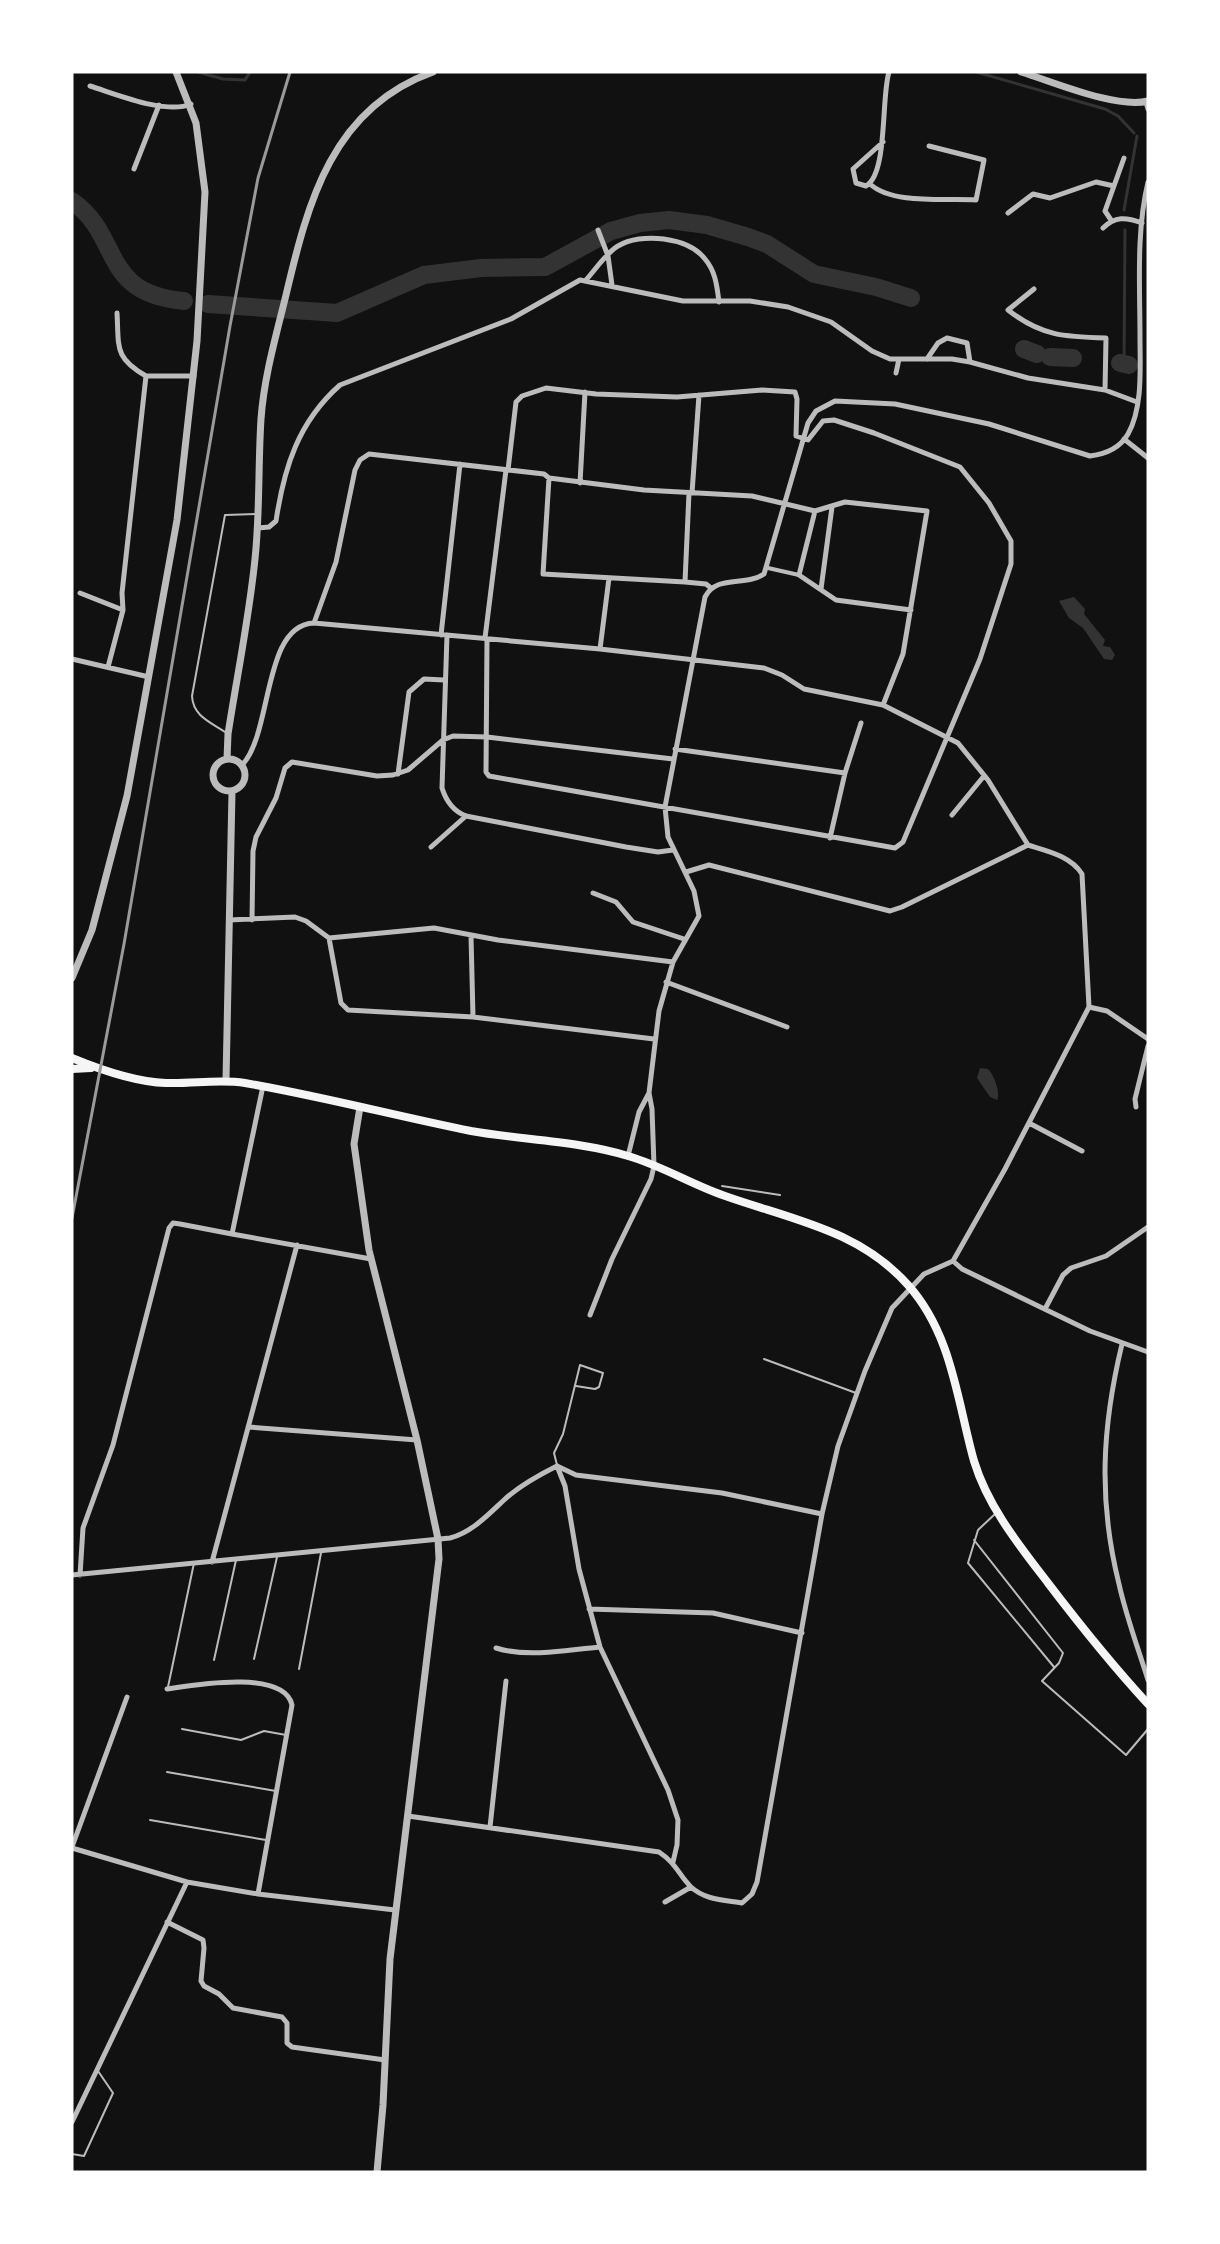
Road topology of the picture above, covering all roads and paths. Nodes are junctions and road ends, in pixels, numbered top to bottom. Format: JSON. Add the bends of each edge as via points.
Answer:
{"nodes":[{"id":1,"x":176,"y":72,"type":"edge"},
{"id":2,"x":433,"y":72,"type":"edge"},
{"id":3,"x":889,"y":72,"type":"edge"},
{"id":4,"x":1021,"y":72,"type":"edge"},
{"id":5,"x":90,"y":86,"type":"dead end"},
{"id":6,"x":191,"y":104,"type":"junction"},
{"id":7,"x":1147,"y":104,"type":"edge"},
{"id":8,"x":159,"y":105,"type":"junction"},
{"id":9,"x":883,"y":142,"type":"junction"},
{"id":10,"x":929,"y":146,"type":"dead end"},
{"id":11,"x":1124,"y":158,"type":"dead end"},
{"id":12,"x":134,"y":170,"type":"dead end"},
{"id":13,"x":1148,"y":182,"type":"edge"},
{"id":14,"x":870,"y":184,"type":"junction"},
{"id":15,"x":1114,"y":186,"type":"junction"},
{"id":16,"x":1008,"y":213,"type":"dead end"},
{"id":17,"x":1111,"y":220,"type":"junction"},
{"id":18,"x":1142,"y":223,"type":"junction"},
{"id":19,"x":1103,"y":228,"type":"dead end"},
{"id":20,"x":598,"y":231,"type":"dead end"},
{"id":21,"x":608,"y":256,"type":"junction"},
{"id":22,"x":586,"y":280,"type":"junction"},
{"id":23,"x":612,"y":285,"type":"junction"},
{"id":24,"x":1034,"y":289,"type":"dead end"},
{"id":25,"x":720,"y":303,"type":"junction"},
{"id":26,"x":117,"y":314,"type":"dead end"},
{"id":27,"x":1140,"y":351,"type":"junction"},
{"id":28,"x":1148,"y":353,"type":"edge"},
{"id":29,"x":899,"y":359,"type":"junction"},
{"id":30,"x":927,"y":359,"type":"junction"},
{"id":31,"x":970,"y":362,"type":"junction"},
{"id":32,"x":896,"y":373,"type":"dead end"},
{"id":33,"x":146,"y":376,"type":"junction"},
{"id":34,"x":194,"y":376,"type":"junction"},
{"id":35,"x":1105,"y":390,"type":"junction"},
{"id":36,"x":585,"y":392,"type":"junction"},
{"id":37,"x":699,"y":395,"type":"junction"},
{"id":38,"x":1137,"y":402,"type":"junction"},
{"id":39,"x":801,"y":439,"type":"junction"},
{"id":40,"x":1124,"y":439,"type":"junction"},
{"id":41,"x":1148,"y":459,"type":"edge"},
{"id":42,"x":460,"y":464,"type":"junction"},
{"id":43,"x":507,"y":470,"type":"junction"},
{"id":44,"x":549,"y":478,"type":"junction"},
{"id":45,"x":580,"y":483,"type":"junction"},
{"id":46,"x":690,"y":493,"type":"junction"},
{"id":47,"x":785,"y":505,"type":"junction"},
{"id":48,"x":832,"y":507,"type":"junction"},
{"id":49,"x":815,"y":511,"type":"junction"},
{"id":50,"x":259,"y":514,"type":"junction"},
{"id":51,"x":258,"y":528,"type":"junction"},
{"id":52,"x":768,"y":568,"type":"junction"},
{"id":53,"x":799,"y":575,"type":"junction"},
{"id":54,"x":609,"y":578,"type":"junction"},
{"id":55,"x":685,"y":582,"type":"junction"},
{"id":56,"x":711,"y":588,"type":"junction"},
{"id":57,"x":821,"y":589,"type":"junction"},
{"id":58,"x":80,"y":593,"type":"dead end"},
{"id":59,"x":123,"y":610,"type":"junction"},
{"id":60,"x":911,"y":610,"type":"junction"},
{"id":61,"x":314,"y":623,"type":"junction"},
{"id":62,"x":444,"y":635,"type":"junction"},
{"id":63,"x":486,"y":639,"type":"junction"},
{"id":64,"x":600,"y":649,"type":"junction"},
{"id":65,"x":72,"y":659,"type":"edge"},
{"id":66,"x":694,"y":660,"type":"junction"},
{"id":67,"x":108,"y":667,"type":"junction"},
{"id":68,"x":149,"y":677,"type":"junction"},
{"id":69,"x":444,"y":680,"type":"junction"},
{"id":70,"x":883,"y":705,"type":"junction"},
{"id":71,"x":861,"y":723,"type":"dead end"},
{"id":72,"x":228,"y":734,"type":"junction"},
{"id":73,"x":487,"y":737,"type":"junction"},
{"id":74,"x":947,"y":737,"type":"junction"},
{"id":75,"x":443,"y":740,"type":"junction"},
{"id":76,"x":675,"y":749,"type":"junction"},
{"id":77,"x":227,"y":759,"type":"junction"},
{"id":78,"x":673,"y":759,"type":"junction"},
{"id":79,"x":242,"y":765,"type":"junction"},
{"id":80,"x":845,"y":773,"type":"junction"},
{"id":81,"x":398,"y":774,"type":"junction"},
{"id":82,"x":984,"y":776,"type":"junction"},
{"id":83,"x":232,"y":792,"type":"junction"},
{"id":84,"x":665,"y":807,"type":"junction"},
{"id":85,"x":952,"y":815,"type":"dead end"},
{"id":86,"x":466,"y":816,"type":"junction"},
{"id":87,"x":830,"y":838,"type":"junction"},
{"id":88,"x":1028,"y":845,"type":"junction"},
{"id":89,"x":431,"y":847,"type":"dead end"},
{"id":90,"x":673,"y":850,"type":"junction"},
{"id":91,"x":686,"y":872,"type":"junction"},
{"id":92,"x":593,"y":893,"type":"dead end"},
{"id":93,"x":229,"y":920,"type":"junction"},
{"id":94,"x":252,"y":920,"type":"junction"},
{"id":95,"x":471,"y":936,"type":"junction"},
{"id":96,"x":329,"y":938,"type":"junction"},
{"id":97,"x":684,"y":939,"type":"junction"},
{"id":98,"x":673,"y":962,"type":"junction"},
{"id":99,"x":72,"y":978,"type":"edge"},
{"id":100,"x":666,"y":982,"type":"junction"},
{"id":101,"x":1089,"y":1007,"type":"junction"},
{"id":102,"x":473,"y":1017,"type":"junction"},
{"id":103,"x":787,"y":1028,"type":"dead end"},
{"id":104,"x":654,"y":1039,"type":"junction"},
{"id":105,"x":1148,"y":1039,"type":"edge"},
{"id":106,"x":1148,"y":1046,"type":"edge"},
{"id":107,"x":75,"y":1064,"type":"edge"},
{"id":108,"x":226,"y":1080,"type":"junction"},
{"id":109,"x":263,"y":1086,"type":"junction"},
{"id":110,"x":649,"y":1093,"type":"junction"},
{"id":111,"x":360,"y":1107,"type":"junction"},
{"id":112,"x":1136,"y":1107,"type":"dead end"},
{"id":113,"x":1029,"y":1123,"type":"junction"},
{"id":114,"x":1082,"y":1151,"type":"dead end"},
{"id":115,"x":628,"y":1156,"type":"junction"},
{"id":116,"x":654,"y":1166,"type":"junction"},
{"id":117,"x":722,"y":1186,"type":"dead end"},
{"id":118,"x":780,"y":1195,"type":"dead end"},
{"id":119,"x":1148,"y":1227,"type":"edge"},
{"id":120,"x":232,"y":1234,"type":"junction"},
{"id":121,"x":297,"y":1245,"type":"junction"},
{"id":122,"x":371,"y":1259,"type":"junction"},
{"id":123,"x":952,"y":1261,"type":"junction"},
{"id":124,"x":910,"y":1286,"type":"junction"},
{"id":125,"x":1045,"y":1309,"type":"junction"},
{"id":126,"x":590,"y":1315,"type":"dead end"},
{"id":127,"x":1122,"y":1344,"type":"junction"},
{"id":128,"x":1148,"y":1352,"type":"edge"},
{"id":129,"x":764,"y":1359,"type":"dead end"},
{"id":130,"x":576,"y":1386,"type":"junction"},
{"id":131,"x":856,"y":1393,"type":"junction"},
{"id":132,"x":248,"y":1427,"type":"junction"},
{"id":133,"x":417,"y":1440,"type":"junction"},
{"id":134,"x":557,"y":1466,"type":"junction"},
{"id":135,"x":997,"y":1512,"type":"junction"},
{"id":136,"x":822,"y":1514,"type":"junction"},
{"id":137,"x":438,"y":1539,"type":"junction"},
{"id":138,"x":974,"y":1540,"type":"junction"},
{"id":139,"x":321,"y":1553,"type":"junction"},
{"id":140,"x":277,"y":1557,"type":"junction"},
{"id":141,"x":236,"y":1560,"type":"junction"},
{"id":142,"x":212,"y":1562,"type":"junction"},
{"id":143,"x":194,"y":1563,"type":"junction"},
{"id":144,"x":72,"y":1575,"type":"edge"},
{"id":145,"x":80,"y":1575,"type":"junction"},
{"id":146,"x":590,"y":1609,"type":"junction"},
{"id":147,"x":802,"y":1633,"type":"junction"},
{"id":148,"x":600,"y":1647,"type":"junction"},
{"id":149,"x":496,"y":1648,"type":"dead end"},
{"id":150,"x":255,"y":1659,"type":"dead end"},
{"id":151,"x":214,"y":1660,"type":"dead end"},
{"id":152,"x":1054,"y":1668,"type":"junction"},
{"id":153,"x":299,"y":1669,"type":"dead end"},
{"id":154,"x":1148,"y":1680,"type":"edge"},
{"id":155,"x":506,"y":1681,"type":"dead end"},
{"id":156,"x":167,"y":1689,"type":"joint"},
{"id":157,"x":127,"y":1697,"type":"dead end"},
{"id":158,"x":1148,"y":1704,"type":"edge"},
{"id":159,"x":1148,"y":1728,"type":"edge"},
{"id":160,"x":182,"y":1729,"type":"dead end"},
{"id":161,"x":286,"y":1735,"type":"junction"},
{"id":162,"x":167,"y":1772,"type":"dead end"},
{"id":163,"x":276,"y":1791,"type":"junction"},
{"id":164,"x":408,"y":1816,"type":"junction"},
{"id":165,"x":150,"y":1820,"type":"dead end"},
{"id":166,"x":490,"y":1827,"type":"junction"},
{"id":167,"x":266,"y":1840,"type":"junction"},
{"id":168,"x":72,"y":1847,"type":"edge"},
{"id":169,"x":673,"y":1862,"type":"junction"},
{"id":170,"x":187,"y":1882,"type":"junction"},
{"id":171,"x":692,"y":1887,"type":"junction"},
{"id":172,"x":258,"y":1894,"type":"junction"},
{"id":173,"x":665,"y":1902,"type":"dead end"},
{"id":174,"x":395,"y":1910,"type":"junction"},
{"id":175,"x":167,"y":1922,"type":"junction"},
{"id":176,"x":385,"y":2060,"type":"junction"},
{"id":177,"x":97,"y":2069,"type":"junction"},
{"id":178,"x":72,"y":2122,"type":"edge"},
{"id":179,"x":72,"y":2154,"type":"edge"},
{"id":180,"x":377,"y":2172,"type":"edge"}],
"edges":[{"from":1,"to":6,"type":"street"},
{"from":2,"to":50,"type":"street","via":[[395,90],[351,129],[338,146],[309,205],[274,344],[261,417]]},
{"from":3,"to":9,"type":"street","via":[[883,102]]},
{"from":4,"to":7,"type":"street","via":[[1110,99]]},
{"from":5,"to":8,"type":"street"},
{"from":6,"to":8,"type":"street","via":[[182,108]]},
{"from":6,"to":34,"type":"street","via":[[205,190]]},
{"from":8,"to":12,"type":"street"},
{"from":9,"to":14,"type":"street"},
{"from":9,"to":14,"type":"street","via":[[853,169],[856,183]]},
{"from":10,"to":14,"type":"street","via":[[984,160],[976,200],[910,198],[876,190]]},
{"from":11,"to":15,"type":"street"},
{"from":13,"to":18,"type":"street"},
{"from":15,"to":16,"type":"street","via":[[1096,182],[1050,198],[1033,194]]},
{"from":15,"to":17,"type":"street","via":[[1105,211]]},
{"from":17,"to":18,"type":"street"},
{"from":17,"to":19,"type":"street"},
{"from":18,"to":27,"type":"street"},
{"from":20,"to":21,"type":"street"},
{"from":21,"to":22,"type":"street"},
{"from":21,"to":23,"type":"street"},
{"from":21,"to":25,"type":"street","via":[[616,247],[641,237],[685,244],[705,257],[716,278]]},
{"from":22,"to":23,"type":"street"},
{"from":22,"to":51,"type":"street","via":[[573,282],[511,319],[340,385],[322,402],[291,453],[276,522]]},
{"from":23,"to":25,"type":"street","via":[[666,299]]},
{"from":24,"to":35,"type":"street","via":[[1008,310],[1032,328],[1074,337],[1106,338]]},
{"from":25,"to":29,"type":"street","via":[[750,302],[805,312],[831,322],[872,351]]},
{"from":26,"to":33,"type":"street","via":[[119,352],[129,366]]},
{"from":27,"to":28,"type":"street"},
{"from":27,"to":38,"type":"street"},
{"from":29,"to":30,"type":"street"},
{"from":29,"to":32,"type":"street"},
{"from":30,"to":31,"type":"street"},
{"from":30,"to":31,"type":"street","via":[[938,343],[947,338],[968,343]]},
{"from":31,"to":35,"type":"street","via":[[1028,378]]},
{"from":33,"to":34,"type":"street"},
{"from":33,"to":59,"type":"street"},
{"from":34,"to":68,"type":"street","via":[[177,520]]},
{"from":35,"to":38,"type":"street"},
{"from":36,"to":37,"type":"street"},
{"from":36,"to":43,"type":"street","via":[[546,388],[516,402]]},
{"from":36,"to":45,"type":"street"},
{"from":37,"to":39,"type":"street","via":[[762,390],[795,392],[796,436]]},
{"from":37,"to":46,"type":"street"},
{"from":38,"to":40,"type":"street"},
{"from":39,"to":40,"type":"street","via":[[808,423],[835,401],[942,412],[1090,456],[1109,452]]},
{"from":39,"to":47,"type":"street"},
{"from":39,"to":74,"type":"street","via":[[808,440],[823,421],[834,420],[960,467],[989,502],[1011,541],[1011,564],[1005,585],[980,659]]},
{"from":40,"to":41,"type":"street"},
{"from":42,"to":43,"type":"street"},
{"from":42,"to":61,"type":"street","via":[[376,453],[360,460],[336,562]]},
{"from":42,"to":62,"type":"street"},
{"from":43,"to":44,"type":"street"},
{"from":43,"to":63,"type":"street"},
{"from":44,"to":45,"type":"street"},
{"from":44,"to":54,"type":"street","via":[[543,574]]},
{"from":45,"to":46,"type":"street"},
{"from":46,"to":47,"type":"street","via":[[752,496]]},
{"from":46,"to":55,"type":"street"},
{"from":47,"to":49,"type":"street"},
{"from":47,"to":52,"type":"street"},
{"from":48,"to":49,"type":"street"},
{"from":48,"to":57,"type":"street"},
{"from":48,"to":60,"type":"street","via":[[845,502],[927,511]]},
{"from":49,"to":53,"type":"street"},
{"from":50,"to":51,"type":"street"},
{"from":50,"to":72,"type":"lane","via":[[225,515],[192,696],[196,713]]},
{"from":51,"to":72,"type":"street"},
{"from":52,"to":53,"type":"street"},
{"from":52,"to":56,"type":"street","via":[[757,579]]},
{"from":53,"to":57,"type":"street"},
{"from":54,"to":55,"type":"street"},
{"from":54,"to":64,"type":"street"},
{"from":55,"to":56,"type":"street"},
{"from":56,"to":66,"type":"street","via":[[705,597]]},
{"from":57,"to":60,"type":"street","via":[[836,600]]},
{"from":58,"to":59,"type":"street"},
{"from":59,"to":67,"type":"street"},
{"from":60,"to":70,"type":"street","via":[[903,654]]},
{"from":61,"to":62,"type":"street"},
{"from":61,"to":79,"type":"street","via":[[300,625],[286,636],[254,752]]},
{"from":62,"to":63,"type":"street"},
{"from":62,"to":69,"type":"street"},
{"from":63,"to":64,"type":"street"},
{"from":63,"to":73,"type":"street"},
{"from":64,"to":66,"type":"street"},
{"from":65,"to":67,"type":"street"},
{"from":66,"to":70,"type":"street","via":[[764,668],[804,689]]},
{"from":66,"to":76,"type":"street"},
{"from":67,"to":68,"type":"street"},
{"from":68,"to":99,"type":"street","via":[[127,796],[103,892]]},
{"from":69,"to":75,"type":"street"},
{"from":69,"to":81,"type":"street","via":[[424,679],[409,692]]},
{"from":70,"to":74,"type":"street"},
{"from":71,"to":80,"type":"street"},
{"from":72,"to":77,"type":"street"},
{"from":73,"to":75,"type":"street","via":[[449,736]]},
{"from":73,"to":78,"type":"street"},
{"from":73,"to":84,"type":"street","via":[[489,776]]},
{"from":74,"to":82,"type":"street","via":[[958,743]]},
{"from":74,"to":87,"type":"street","via":[[903,842],[895,848]]},
{"from":75,"to":81,"type":"street","via":[[415,765]]},
{"from":75,"to":86,"type":"street","via":[[442,788],[452,807]]},
{"from":76,"to":78,"type":"street"},
{"from":76,"to":80,"type":"street"},
{"from":77,"to":79,"type":"street"},
{"from":77,"to":83,"type":"street","via":[[216,765],[213,778],[220,789]]},
{"from":78,"to":84,"type":"street"},
{"from":79,"to":83,"type":"street","via":[[245,781]]},
{"from":80,"to":87,"type":"street"},
{"from":81,"to":94,"type":"street","via":[[377,776],[287,763],[276,798],[256,837]]},
{"from":82,"to":85,"type":"street"},
{"from":82,"to":88,"type":"street"},
{"from":83,"to":93,"type":"street"},
{"from":84,"to":87,"type":"street"},
{"from":84,"to":90,"type":"street"},
{"from":86,"to":89,"type":"street"},
{"from":86,"to":90,"type":"street","via":[[626,847]]},
{"from":88,"to":91,"type":"street","via":[[890,911],[709,865]]},
{"from":88,"to":101,"type":"street","via":[[1076,864],[1082,874]]},
{"from":90,"to":91,"type":"street"},
{"from":91,"to":97,"type":"street","via":[[699,916]]},
{"from":92,"to":97,"type":"street","via":[[616,902],[633,922]]},
{"from":93,"to":94,"type":"street"},
{"from":93,"to":108,"type":"street"},
{"from":94,"to":96,"type":"street","via":[[295,916]]},
{"from":95,"to":96,"type":"street","via":[[434,928]]},
{"from":95,"to":98,"type":"street"},
{"from":95,"to":102,"type":"street"},
{"from":96,"to":102,"type":"street","via":[[341,1003],[348,1010]]},
{"from":97,"to":98,"type":"street"},
{"from":98,"to":100,"type":"street"},
{"from":100,"to":103,"type":"street"},
{"from":100,"to":104,"type":"street"},
{"from":101,"to":105,"type":"street","via":[[1107,1011]]},
{"from":101,"to":113,"type":"street"},
{"from":102,"to":104,"type":"street"},
{"from":104,"to":110,"type":"street"},
{"from":106,"to":112,"type":"street"},
{"from":107,"to":108,"type":"main road","via":[[167,1083]]},
{"from":108,"to":109,"type":"main road"},
{"from":109,"to":111,"type":"main road"},
{"from":109,"to":120,"type":"street"},
{"from":110,"to":115,"type":"street","via":[[639,1112]]},
{"from":110,"to":116,"type":"street"},
{"from":111,"to":115,"type":"main road","via":[[473,1131]]},
{"from":111,"to":122,"type":"street","via":[[354,1144]]},
{"from":113,"to":114,"type":"street"},
{"from":113,"to":123,"type":"street"},
{"from":115,"to":116,"type":"main road"},
{"from":116,"to":124,"type":"main road","via":[[721,1195],[832,1230],[873,1252]]},
{"from":116,"to":126,"type":"street","via":[[650,1183],[612,1259]]},
{"from":117,"to":118,"type":"lane"},
{"from":119,"to":125,"type":"street","via":[[1119,1250],[1071,1268],[1063,1275]]},
{"from":120,"to":121,"type":"street"},
{"from":120,"to":145,"type":"street","via":[[173,1223],[169,1228],[113,1445],[83,1528]]},
{"from":121,"to":122,"type":"street"},
{"from":121,"to":132,"type":"street"},
{"from":122,"to":133,"type":"street"},
{"from":123,"to":124,"type":"street","via":[[928,1271]]},
{"from":123,"to":125,"type":"street"},
{"from":124,"to":131,"type":"street","via":[[892,1308]]},
{"from":124,"to":135,"type":"main road","via":[[944,1341],[974,1461]]},
{"from":125,"to":127,"type":"street"},
{"from":127,"to":128,"type":"street"},
{"from":127,"to":154,"type":"street","via":[[1109,1399],[1104,1486],[1119,1584]]},
{"from":129,"to":131,"type":"lane"},
{"from":130,"to":130,"type":"lane","via":[[600,1387],[603,1373],[580,1365]]},
{"from":130,"to":134,"type":"lane","via":[[554,1453]]},
{"from":131,"to":136,"type":"street"},
{"from":132,"to":133,"type":"street"},
{"from":132,"to":142,"type":"street"},
{"from":133,"to":137,"type":"street"},
{"from":134,"to":136,"type":"street","via":[[576,1475],[722,1493]]},
{"from":134,"to":137,"type":"street","via":[[538,1475],[461,1535]]},
{"from":134,"to":146,"type":"street","via":[[565,1486]]},
{"from":135,"to":138,"type":"lane","via":[[978,1530]]},
{"from":135,"to":158,"type":"main road","via":[[1105,1658]]},
{"from":136,"to":147,"type":"street"},
{"from":137,"to":139,"type":"street"},
{"from":137,"to":164,"type":"street","via":[[434,1609]]},
{"from":138,"to":152,"type":"lane","via":[[968,1563]]},
{"from":138,"to":152,"type":"lane","via":[[1063,1653]]},
{"from":139,"to":140,"type":"street"},
{"from":139,"to":153,"type":"lane"},
{"from":140,"to":141,"type":"street"},
{"from":140,"to":150,"type":"lane"},
{"from":141,"to":142,"type":"street"},
{"from":141,"to":151,"type":"lane"},
{"from":142,"to":143,"type":"street"},
{"from":143,"to":145,"type":"street"},
{"from":143,"to":156,"type":"lane"},
{"from":144,"to":145,"type":"street"},
{"from":146,"to":147,"type":"street","via":[[713,1613]]},
{"from":146,"to":148,"type":"street"},
{"from":147,"to":171,"type":"street","via":[[752,1894],[742,1903],[710,1899]]},
{"from":148,"to":149,"type":"street","via":[[531,1652]]},
{"from":148,"to":169,"type":"street","via":[[668,1790],[678,1820]]},
{"from":152,"to":159,"type":"lane","via":[[1042,1682],[1126,1755]]},
{"from":155,"to":166,"type":"street"},
{"from":156,"to":161,"type":"street","via":[[229,1682],[281,1689],[292,1705]]},
{"from":157,"to":168,"type":"street"},
{"from":160,"to":161,"type":"lane","via":[[241,1740],[264,1731]]},
{"from":161,"to":163,"type":"street"},
{"from":162,"to":163,"type":"lane"},
{"from":163,"to":167,"type":"street"},
{"from":164,"to":166,"type":"street"},
{"from":164,"to":174,"type":"street"},
{"from":165,"to":167,"type":"lane"},
{"from":166,"to":169,"type":"street","via":[[658,1852]]},
{"from":167,"to":172,"type":"street"},
{"from":168,"to":170,"type":"street"},
{"from":169,"to":171,"type":"street"},
{"from":170,"to":172,"type":"street"},
{"from":170,"to":175,"type":"street"},
{"from":171,"to":173,"type":"street"},
{"from":172,"to":174,"type":"street"},
{"from":174,"to":176,"type":"street"},
{"from":175,"to":176,"type":"street","via":[[203,1940],[204,1986],[233,2008],[282,2017],[287,2043],[292,2047]]},
{"from":175,"to":177,"type":"street"},
{"from":176,"to":180,"type":"street"},
{"from":177,"to":178,"type":"street"},
{"from":177,"to":179,"type":"lane","via":[[113,2093],[84,2156]]}]}
